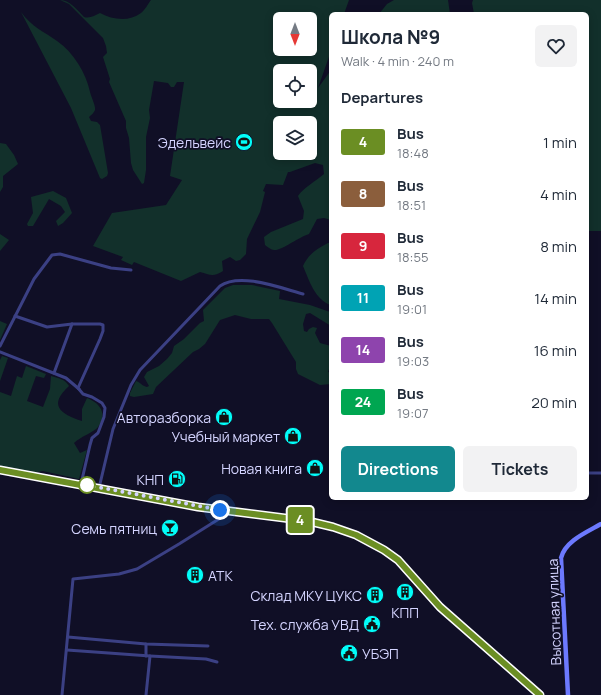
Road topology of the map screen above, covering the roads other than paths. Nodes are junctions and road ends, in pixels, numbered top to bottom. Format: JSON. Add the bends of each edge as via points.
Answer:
{"nodes":[{"id":1,"x":131,"y":270,"type":"dead end"},
{"id":2,"x":303,"y":294,"type":"dead end"},
{"id":3,"x":15,"y":316,"type":"junction"},
{"id":4,"x":72,"y":324,"type":"junction"},
{"id":5,"x":0,"y":346,"type":"edge"},
{"id":6,"x":0,"y":352,"type":"edge"},
{"id":7,"x":54,"y":373,"type":"junction"},
{"id":8,"x":79,"y":388,"type":"junction"},
{"id":9,"x":0,"y":470,"type":"edge"},
{"id":10,"x":589,"y":473,"type":"edge"},
{"id":11,"x":601,"y":473,"type":"edge"},
{"id":12,"x":81,"y":484,"type":"junction"},
{"id":13,"x":99,"y":488,"type":"junction"},
{"id":14,"x":230,"y":512,"type":"junction"},
{"id":15,"x":601,"y":524,"type":"edge"},
{"id":16,"x":68,"y":637,"type":"junction"},
{"id":17,"x":146,"y":644,"type":"junction"},
{"id":18,"x":208,"y":646,"type":"dead end"},
{"id":19,"x":67,"y":650,"type":"junction"},
{"id":20,"x":148,"y":656,"type":"junction"},
{"id":21,"x":217,"y":662,"type":"dead end"},
{"id":22,"x":567,"y":694,"type":"edge"},
{"id":23,"x":62,"y":695,"type":"edge"},
{"id":24,"x":146,"y":695,"type":"edge"},
{"id":25,"x":540,"y":695,"type":"edge"}],
"edges":[{"from":1,"to":3,"type":"street","via":[[111,268],[60,254],[52,255],[34,278]]},
{"from":2,"to":13,"type":"street","via":[[248,281],[230,281],[220,286],[140,370],[113,429]]},
{"from":3,"to":4,"type":"street","via":[[47,327]]},
{"from":3,"to":5,"type":"street"},
{"from":4,"to":7,"type":"street"},
{"from":4,"to":8,"type":"street","via":[[103,326]]},
{"from":6,"to":7,"type":"street"},
{"from":7,"to":8,"type":"street"},
{"from":8,"to":12,"type":"street","via":[[83,394],[102,403],[105,408],[98,433],[92,438]]},
{"from":9,"to":12,"type":"street"},
{"from":10,"to":11,"type":"street"},
{"from":12,"to":13,"type":"street"},
{"from":13,"to":14,"type":"street"},
{"from":14,"to":16,"type":"street","via":[[137,569],[120,574],[73,579]]},
{"from":14,"to":25,"type":"street","via":[[325,525],[356,535],[384,550],[402,564],[448,614]]},
{"from":15,"to":22,"type":"street","name":"Высотная улица","via":[[571,543],[562,556]]},
{"from":16,"to":17,"type":"street"},
{"from":16,"to":19,"type":"street"},
{"from":17,"to":18,"type":"street"},
{"from":17,"to":20,"type":"street"},
{"from":19,"to":20,"type":"street"},
{"from":19,"to":23,"type":"street"},
{"from":20,"to":21,"type":"street","via":[[206,658]]},
{"from":20,"to":24,"type":"street"}]}
